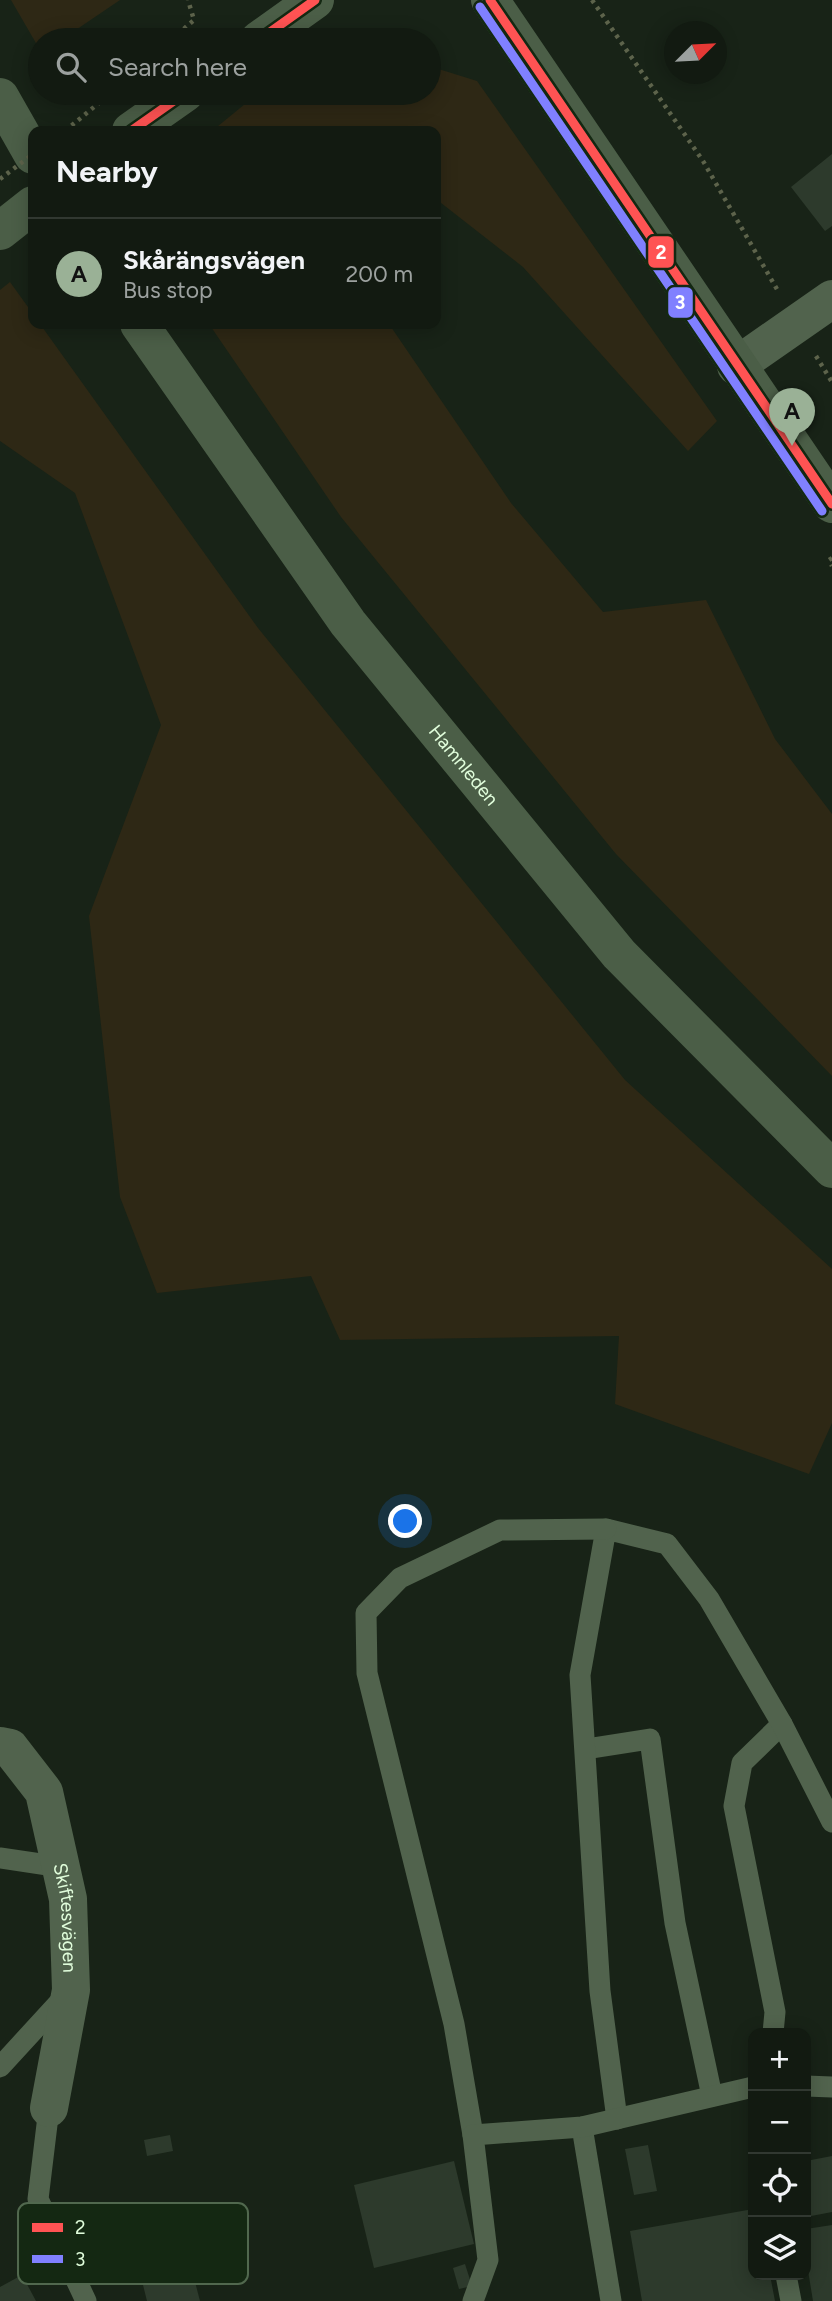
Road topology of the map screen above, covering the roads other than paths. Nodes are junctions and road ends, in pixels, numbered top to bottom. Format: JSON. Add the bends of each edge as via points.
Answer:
{"nodes":[{"id":1,"x":315,"y":0,"type":"edge"},
{"id":2,"x":490,"y":0,"type":"edge"},
{"id":3,"x":276,"y":28,"type":"edge"},
{"id":4,"x":0,"y":97,"type":"edge"},
{"id":5,"x":168,"y":105,"type":"edge"},
{"id":6,"x":138,"y":126,"type":"edge"},
{"id":7,"x":28,"y":146,"type":"edge"},
{"id":8,"x":28,"y":209,"type":"edge"},
{"id":9,"x":0,"y":230,"type":"edge"},
{"id":10,"x":832,"y":299,"type":"edge"},
{"id":11,"x":142,"y":329,"type":"edge"},
{"id":12,"x":736,"y":366,"type":"junction"},
{"id":13,"x":832,"y":504,"type":"edge"},
{"id":14,"x":832,"y":1169,"type":"edge"},
{"id":15,"x":606,"y":1529,"type":"junction"},
{"id":16,"x":782,"y":1724,"type":"junction"},
{"id":17,"x":0,"y":1746,"type":"edge"},
{"id":18,"x":586,"y":1749,"type":"junction"},
{"id":19,"x":832,"y":1822,"type":"edge"},
{"id":20,"x":0,"y":1858,"type":"edge"},
{"id":21,"x":61,"y":1867,"type":"junction"},
{"id":22,"x":71,"y":1990,"type":"junction"},
{"id":23,"x":773,"y":2028,"type":"edge"},
{"id":24,"x":0,"y":2067,"type":"edge"},
{"id":25,"x":811,"y":2086,"type":"edge"},
{"id":26,"x":832,"y":2087,"type":"edge"},
{"id":27,"x":748,"y":2088,"type":"edge"},
{"id":28,"x":712,"y":2096,"type":"junction"},
{"id":29,"x":49,"y":2108,"type":"joint"},
{"id":30,"x":617,"y":2119,"type":"junction"},
{"id":31,"x":582,"y":2127,"type":"junction"},
{"id":32,"x":472,"y":2135,"type":"junction"},
{"id":33,"x":40,"y":2203,"type":"edge"},
{"id":34,"x":787,"y":2280,"type":"edge"},
{"id":35,"x":78,"y":2284,"type":"edge"},
{"id":36,"x":86,"y":2301,"type":"edge"},
{"id":37,"x":473,"y":2301,"type":"edge"},
{"id":38,"x":611,"y":2301,"type":"edge"},
{"id":39,"x":791,"y":2301,"type":"edge"}],
"edges":[{"from":1,"to":3,"type":"main road"},
{"from":2,"to":12,"type":"main road"},
{"from":4,"to":7,"type":"main road"},
{"from":5,"to":6,"type":"main road"},
{"from":8,"to":9,"type":"main road"},
{"from":10,"to":12,"type":"street"},
{"from":11,"to":14,"type":"main road","name":"Hamnleden","via":[[348,623],[575,901],[619,954]]},
{"from":12,"to":13,"type":"main road"},
{"from":15,"to":16,"type":"lane","via":[[667,1544],[709,1599]]},
{"from":15,"to":18,"type":"lane","via":[[580,1675]]},
{"from":15,"to":32,"type":"lane","via":[[500,1530],[400,1578],[366,1613],[367,1673],[454,2024]]},
{"from":16,"to":19,"type":"lane"},
{"from":16,"to":23,"type":"lane","via":[[742,1763],[734,1806],[775,2012]]},
{"from":17,"to":21,"type":"street","name":"Skiftesvägen","via":[[10,1748],[44,1792]]},
{"from":18,"to":28,"type":"lane","via":[[650,1739],[675,1923]]},
{"from":18,"to":30,"type":"lane","via":[[600,1990]]},
{"from":20,"to":21,"type":"lane"},
{"from":21,"to":22,"type":"street","name":"Skiftesvägen","via":[[68,1899]]},
{"from":22,"to":24,"type":"lane"},
{"from":22,"to":29,"type":"street","name":"Skiftesvägen"},
{"from":25,"to":26,"type":"lane"},
{"from":27,"to":28,"type":"lane"},
{"from":28,"to":30,"type":"lane"},
{"from":29,"to":33,"type":"lane"},
{"from":30,"to":31,"type":"lane"},
{"from":31,"to":32,"type":"lane"},
{"from":31,"to":38,"type":"lane"},
{"from":32,"to":37,"type":"lane","via":[[488,2260]]},
{"from":34,"to":39,"type":"lane"},
{"from":35,"to":36,"type":"lane"}]}
